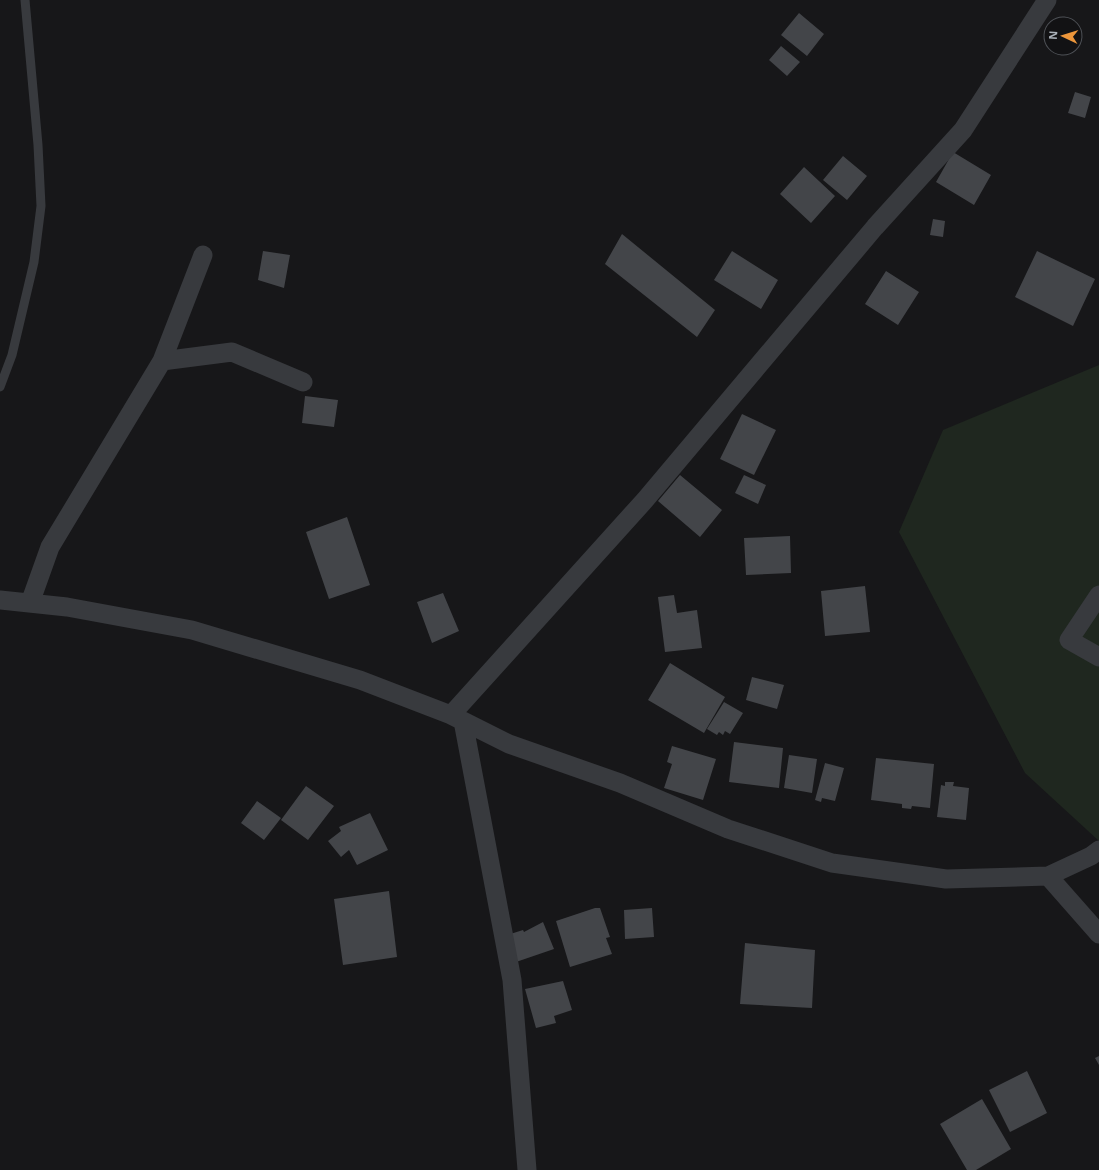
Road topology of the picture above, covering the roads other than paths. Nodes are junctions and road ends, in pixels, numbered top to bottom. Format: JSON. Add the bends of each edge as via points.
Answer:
{"nodes":[{"id":1,"x":25,"y":0,"type":"edge"},
{"id":2,"x":1047,"y":0,"type":"edge"},
{"id":3,"x":204,"y":255,"type":"dead end"},
{"id":4,"x":162,"y":361,"type":"junction"},
{"id":5,"x":303,"y":382,"type":"dead end"},
{"id":6,"x":0,"y":387,"type":"edge"},
{"id":7,"x":1099,"y":595,"type":"edge"},
{"id":8,"x":0,"y":600,"type":"edge"},
{"id":9,"x":30,"y":603,"type":"junction"},
{"id":10,"x":1099,"y":657,"type":"edge"},
{"id":11,"x":457,"y":718,"type":"junction"},
{"id":12,"x":1099,"y":850,"type":"edge"},
{"id":13,"x":1048,"y":876,"type":"junction"},
{"id":14,"x":1099,"y":934,"type":"edge"},
{"id":15,"x":527,"y":1170,"type":"edge"}],
"edges":[{"from":1,"to":6,"type":"lane","via":[[41,206],[34,262],[12,355]]},
{"from":2,"to":11,"type":"street","via":[[963,130],[875,227]]},
{"from":3,"to":4,"type":"street"},
{"from":4,"to":5,"type":"street","via":[[232,352]]},
{"from":4,"to":9,"type":"street","via":[[50,547]]},
{"from":7,"to":10,"type":"street","via":[[1069,640]]},
{"from":8,"to":9,"type":"street"},
{"from":9,"to":11,"type":"street","via":[[67,607],[192,630],[360,680]]},
{"from":11,"to":13,"type":"street","via":[[509,744],[620,783],[728,829],[832,863],[946,879]]},
{"from":11,"to":15,"type":"street","via":[[512,980]]},
{"from":12,"to":13,"type":"street"},
{"from":13,"to":14,"type":"street"}]}
